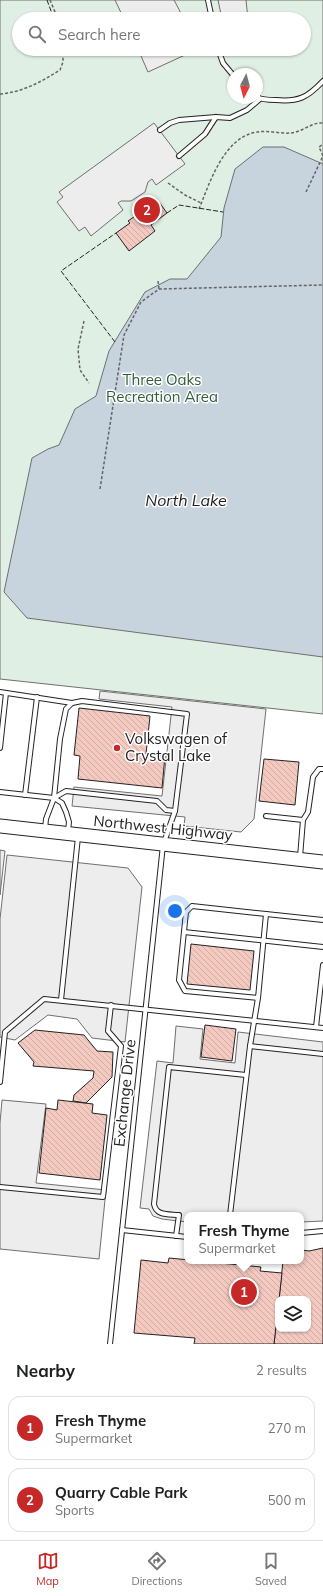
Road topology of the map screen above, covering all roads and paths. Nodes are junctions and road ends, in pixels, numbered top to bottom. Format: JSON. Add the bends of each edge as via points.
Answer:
{"nodes":[{"id":1,"x":50,"y":0,"type":"edge"},
{"id":2,"x":208,"y":0,"type":"edge"},
{"id":3,"x":55,"y":12,"type":"edge"},
{"id":4,"x":211,"y":12,"type":"edge"},
{"id":5,"x":63,"y":56,"type":"edge"},
{"id":6,"x":220,"y":56,"type":"edge"},
{"id":7,"x":227,"y":68,"type":"edge"},
{"id":8,"x":323,"y":81,"type":"edge"},
{"id":9,"x":0,"y":94,"type":"edge"},
{"id":10,"x":263,"y":98,"type":"edge"},
{"id":11,"x":252,"y":104,"type":"edge"},
{"id":12,"x":216,"y":117,"type":"junction"},
{"id":13,"x":323,"y":123,"type":"edge"},
{"id":14,"x":160,"y":130,"type":"dead end"},
{"id":15,"x":323,"y":144,"type":"edge"},
{"id":16,"x":179,"y":156,"type":"dead end"},
{"id":17,"x":168,"y":182,"type":"dead end"},
{"id":18,"x":306,"y":192,"type":"dead end"},
{"id":19,"x":201,"y":203,"type":"junction"},
{"id":20,"x":199,"y":209,"type":"dead end"},
{"id":21,"x":158,"y":281,"type":"dead end"},
{"id":22,"x":323,"y":284,"type":"edge"},
{"id":23,"x":159,"y":290,"type":"junction"},
{"id":24,"x":84,"y":321,"type":"dead end"},
{"id":25,"x":89,"y":383,"type":"dead end"},
{"id":26,"x":100,"y":489,"type":"dead end"},
{"id":27,"x":0,"y":692,"type":"edge"},
{"id":28,"x":6,"y":693,"type":"junction"},
{"id":29,"x":37,"y":697,"type":"junction"},
{"id":30,"x":72,"y":703,"type":"junction"},
{"id":31,"x":0,"y":748,"type":"edge"},
{"id":32,"x":323,"y":769,"type":"edge"},
{"id":33,"x":0,"y":792,"type":"edge"},
{"id":34,"x":25,"y":795,"type":"junction"},
{"id":35,"x":54,"y":798,"type":"junction"},
{"id":36,"x":176,"y":811,"type":"junction"},
{"id":37,"x":266,"y":816,"type":"dead end"},
{"id":38,"x":303,"y":820,"type":"junction"},
{"id":39,"x":0,"y":826,"type":"edge"},
{"id":40,"x":45,"y":831,"type":"junction"},
{"id":41,"x":73,"y":834,"type":"junction"},
{"id":42,"x":163,"y":845,"type":"junction"},
{"id":43,"x":300,"y":859,"type":"junction"},
{"id":44,"x":323,"y":862,"type":"edge"},
{"id":45,"x":266,"y":914,"type":"junction"},
{"id":46,"x":323,"y":920,"type":"edge"},
{"id":47,"x":184,"y":932,"type":"junction"},
{"id":48,"x":264,"y":940,"type":"junction"},
{"id":49,"x":323,"y":947,"type":"edge"},
{"id":50,"x":323,"y":965,"type":"edge"},
{"id":51,"x":258,"y":998,"type":"junction"},
{"id":52,"x":62,"y":1000,"type":"junction"},
{"id":53,"x":111,"y":1005,"type":"junction"},
{"id":54,"x":146,"y":1008,"type":"junction"},
{"id":55,"x":253,"y":1021,"type":"junction"},
{"id":56,"x":316,"y":1027,"type":"junction"},
{"id":57,"x":323,"y":1028,"type":"edge"},
{"id":58,"x":250,"y":1046,"type":"junction"},
{"id":59,"x":323,"y":1054,"type":"edge"},
{"id":60,"x":246,"y":1075,"type":"junction"},
{"id":61,"x":0,"y":1082,"type":"edge"},
{"id":62,"x":0,"y":1187,"type":"edge"},
{"id":63,"x":230,"y":1212,"type":"edge"},
{"id":64,"x":122,"y":1230,"type":"junction"},
{"id":65,"x":323,"y":1231,"type":"edge"},
{"id":66,"x":304,"y":1233,"type":"edge"},
{"id":67,"x":176,"y":1236,"type":"junction"},
{"id":68,"x":184,"y":1237,"type":"edge"},
{"id":69,"x":110,"y":1344,"type":"edge"}],
"edges":[{"from":1,"to":3,"type":"path"},
{"from":2,"to":4,"type":"lane"},
{"from":5,"to":9,"type":"path","via":[[60,70],[29,88]]},
{"from":6,"to":7,"type":"lane"},
{"from":8,"to":10,"type":"lane","via":[[306,97],[290,101]]},
{"from":11,"to":12,"type":"lane","via":[[247,110],[230,118]]},
{"from":12,"to":14,"type":"lane","via":[[179,120]]},
{"from":12,"to":16,"type":"lane","via":[[205,134]]},
{"from":13,"to":19,"type":"path","via":[[293,133],[257,132],[241,137],[229,148]]},
{"from":15,"to":18,"type":"path","via":[[319,147],[322,156]]},
{"from":17,"to":19,"type":"path"},
{"from":19,"to":20,"type":"path"},
{"from":21,"to":23,"type":"path"},
{"from":22,"to":23,"type":"path"},
{"from":23,"to":26,"type":"path","via":[[141,302],[124,335]]},
{"from":24,"to":25,"type":"path","via":[[78,348],[80,370]]},
{"from":27,"to":28,"type":"lane"},
{"from":28,"to":29,"type":"lane"},
{"from":28,"to":31,"type":"lane"},
{"from":29,"to":30,"type":"lane"},
{"from":29,"to":34,"type":"lane"},
{"from":30,"to":35,"type":"lane","via":[[66,709],[60,739]]},
{"from":30,"to":36,"type":"lane","name":"Exchange Drive","via":[[82,701],[187,714]]},
{"from":32,"to":38,"type":"lane","via":[[319,769],[314,777],[308,812]]},
{"from":33,"to":34,"type":"lane"},
{"from":34,"to":35,"type":"lane"},
{"from":35,"to":36,"type":"lane","via":[[66,791],[157,801],[166,810]]},
{"from":35,"to":40,"type":"lane","via":[[46,819]]},
{"from":35,"to":41,"type":"lane","via":[[62,803]]},
{"from":36,"to":42,"type":"lane","name":"Exchange Drive"},
{"from":37,"to":38,"type":"lane"},
{"from":38,"to":43,"type":"lane"},
{"from":39,"to":40,"type":"main road","name":"Northwest Highway"},
{"from":40,"to":41,"type":"main road","name":"Northwest Highway"},
{"from":41,"to":42,"type":"main road","name":"Northwest Highway"},
{"from":41,"to":52,"type":"lane"},
{"from":42,"to":43,"type":"main road","name":"Northwest Highway"},
{"from":42,"to":54,"type":"lane","name":"Exchange Drive"},
{"from":43,"to":44,"type":"main road","name":"Northwest Highway"},
{"from":45,"to":46,"type":"lane"},
{"from":45,"to":47,"type":"lane","via":[[192,906],[186,912]]},
{"from":45,"to":48,"type":"lane"},
{"from":47,"to":48,"type":"lane"},
{"from":47,"to":51,"type":"lane","via":[[179,980],[185,991]]},
{"from":48,"to":49,"type":"lane"},
{"from":48,"to":51,"type":"lane"},
{"from":50,"to":56,"type":"lane"},
{"from":51,"to":55,"type":"lane"},
{"from":52,"to":53,"type":"lane"},
{"from":52,"to":61,"type":"lane","via":[[44,999],[4,1032]]},
{"from":53,"to":54,"type":"lane"},
{"from":53,"to":62,"type":"lane","via":[[108,1031],[121,1046],[104,1197]]},
{"from":54,"to":55,"type":"lane"},
{"from":54,"to":64,"type":"lane","name":"Exchange Drive"},
{"from":55,"to":56,"type":"lane"},
{"from":55,"to":58,"type":"lane"},
{"from":56,"to":57,"type":"lane"},
{"from":58,"to":59,"type":"lane"},
{"from":58,"to":60,"type":"lane"},
{"from":60,"to":63,"type":"lane"},
{"from":60,"to":67,"type":"lane","via":[[169,1067],[154,1204],[158,1212],[179,1216]]},
{"from":64,"to":67,"type":"lane"},
{"from":64,"to":69,"type":"lane","name":"Exchange Drive"},
{"from":65,"to":66,"type":"lane"},
{"from":67,"to":68,"type":"lane"}]}
